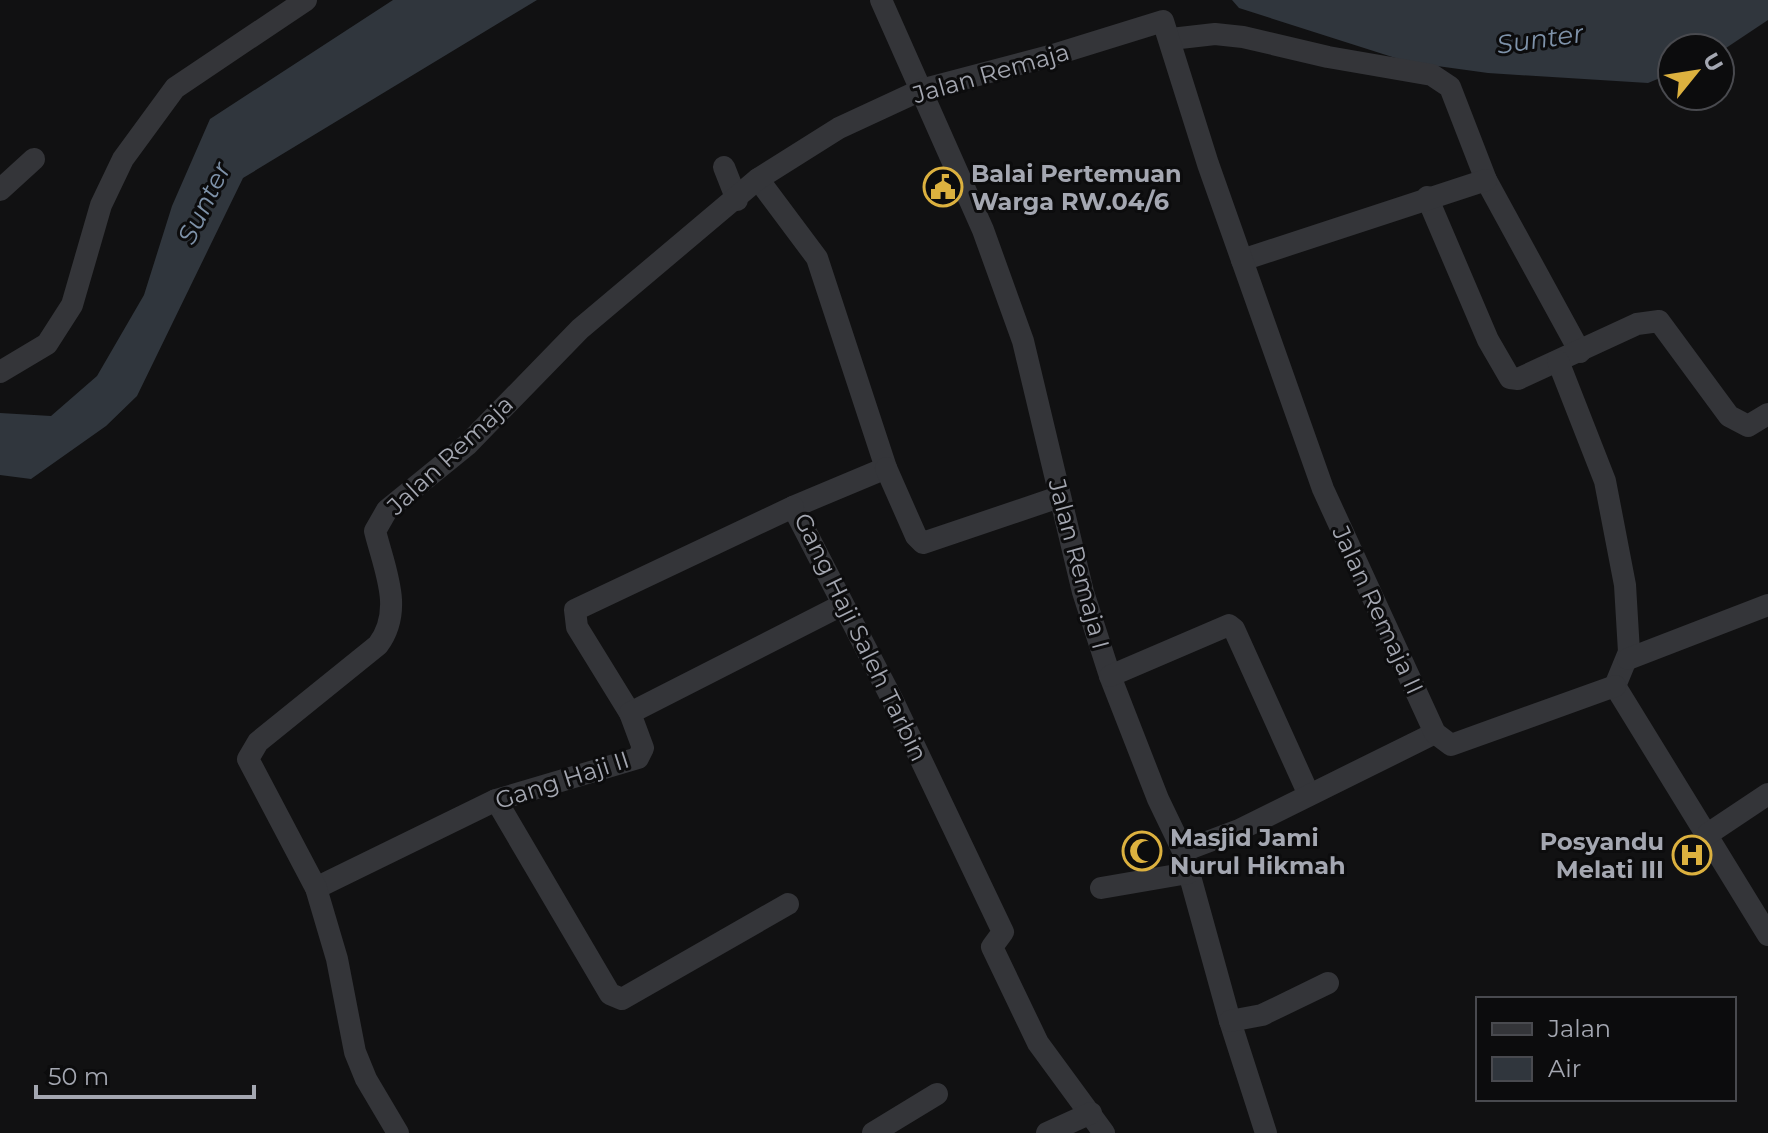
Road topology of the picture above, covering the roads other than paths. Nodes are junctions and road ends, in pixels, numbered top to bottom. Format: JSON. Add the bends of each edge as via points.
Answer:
{"nodes":[{"id":1,"x":306,"y":0,"type":"edge"},
{"id":2,"x":881,"y":0,"type":"edge"},
{"id":3,"x":1169,"y":32,"type":"junction"},
{"id":4,"x":921,"y":90,"type":"junction"},
{"id":5,"x":34,"y":159,"type":"dead end"},
{"id":6,"x":724,"y":167,"type":"dead end"},
{"id":7,"x":758,"y":179,"type":"junction"},
{"id":8,"x":1486,"y":180,"type":"junction"},
{"id":9,"x":0,"y":190,"type":"edge"},
{"id":10,"x":1427,"y":197,"type":"junction"},
{"id":11,"x":737,"y":200,"type":"junction"},
{"id":12,"x":1242,"y":260,"type":"junction"},
{"id":13,"x":1580,"y":352,"type":"junction"},
{"id":14,"x":1558,"y":361,"type":"junction"},
{"id":15,"x":0,"y":372,"type":"edge"},
{"id":16,"x":1768,"y":414,"type":"edge"},
{"id":17,"x":886,"y":468,"type":"junction"},
{"id":18,"x":1059,"y":497,"type":"junction"},
{"id":19,"x":793,"y":507,"type":"junction"},
{"id":20,"x":842,"y":605,"type":"junction"},
{"id":21,"x":1768,"y":605,"type":"edge"},
{"id":22,"x":1628,"y":659,"type":"junction"},
{"id":23,"x":1110,"y":676,"type":"junction"},
{"id":24,"x":1615,"y":686,"type":"junction"},
{"id":25,"x":630,"y":713,"type":"junction"},
{"id":26,"x":1435,"y":733,"type":"junction"},
{"id":27,"x":1768,"y":794,"type":"edge"},
{"id":28,"x":1309,"y":795,"type":"junction"},
{"id":29,"x":496,"y":800,"type":"junction"},
{"id":30,"x":1708,"y":834,"type":"junction"},
{"id":31,"x":1183,"y":851,"type":"junction"},
{"id":32,"x":1188,"y":873,"type":"junction"},
{"id":33,"x":316,"y":888,"type":"junction"},
{"id":34,"x":1101,"y":888,"type":"dead end"},
{"id":35,"x":788,"y":904,"type":"dead end"},
{"id":36,"x":1768,"y":935,"type":"edge"},
{"id":37,"x":1328,"y":983,"type":"dead end"},
{"id":38,"x":1230,"y":1021,"type":"junction"},
{"id":39,"x":937,"y":1094,"type":"dead end"},
{"id":40,"x":1091,"y":1113,"type":"junction"},
{"id":41,"x":398,"y":1133,"type":"edge"},
{"id":42,"x":873,"y":1133,"type":"edge"},
{"id":43,"x":1047,"y":1133,"type":"edge"},
{"id":44,"x":1104,"y":1133,"type":"edge"},
{"id":45,"x":1266,"y":1133,"type":"edge"}],
"edges":[{"from":1,"to":15,"type":"street","via":[[175,88],[123,159],[101,205],[72,305],[47,344]]},
{"from":2,"to":4,"type":"street","name":"Jalan Remaja I"},
{"from":3,"to":4,"type":"street","name":"Jalan Remaja","via":[[1158,20]]},
{"from":3,"to":8,"type":"street","name":"Jalan Remaja","via":[[1243,37],[1432,75],[1450,87]]},
{"from":3,"to":12,"type":"street","name":"Jalan Remaja II"},
{"from":4,"to":7,"type":"street","name":"Jalan Remaja","via":[[839,128]]},
{"from":4,"to":18,"type":"street","name":"Jalan Remaja I","via":[[983,230],[1023,341]]},
{"from":5,"to":9,"type":"street"},
{"from":6,"to":11,"type":"street"},
{"from":7,"to":11,"type":"street","name":"Jalan Remaja"},
{"from":7,"to":17,"type":"street","via":[[817,258]]},
{"from":8,"to":10,"type":"street"},
{"from":8,"to":13,"type":"street","name":"Jalan Remaja"},
{"from":10,"to":12,"type":"street"},
{"from":10,"to":14,"type":"street","via":[[1502,369],[1518,379]]},
{"from":11,"to":33,"type":"street","name":"Jalan Remaja","via":[[580,329],[467,445],[387,510],[375,531],[394,614],[390,629],[378,645],[258,742],[248,759]]},
{"from":12,"to":26,"type":"street","name":"Jalan Remaja II","via":[[1323,489]]},
{"from":13,"to":14,"type":"street"},
{"from":13,"to":16,"type":"street","via":[[1637,324],[1659,321],[1729,416],[1748,426]]},
{"from":14,"to":22,"type":"street","via":[[1605,481],[1625,585]]},
{"from":17,"to":18,"type":"street","via":[[923,543]]},
{"from":17,"to":19,"type":"street","name":"Gang Haji Saleh Tarbin"},
{"from":18,"to":23,"type":"street","name":"Jalan Remaja I"},
{"from":19,"to":20,"type":"street","name":"Gang Haji Saleh Tarbin"},
{"from":19,"to":25,"type":"street","via":[[575,610],[577,627]]},
{"from":20,"to":25,"type":"street","name":"Gang Haji II"},
{"from":20,"to":40,"type":"street","name":"Gang Haji Saleh Tarbin","via":[[1003,932],[992,947],[1038,1043]]},
{"from":21,"to":22,"type":"street"},
{"from":22,"to":24,"type":"street"},
{"from":23,"to":28,"type":"street","via":[[1229,625]]},
{"from":23,"to":31,"type":"street","name":"Jalan Remaja I"},
{"from":24,"to":26,"type":"street","via":[[1451,745]]},
{"from":24,"to":30,"type":"street"},
{"from":25,"to":29,"type":"street","name":"Gang Haji II","via":[[643,748],[638,758]]},
{"from":26,"to":28,"type":"street"},
{"from":27,"to":30,"type":"street"},
{"from":28,"to":31,"type":"street"},
{"from":29,"to":33,"type":"street","name":"Gang Haji II"},
{"from":29,"to":35,"type":"street","via":[[610,994],[622,999]]},
{"from":30,"to":36,"type":"street"},
{"from":31,"to":32,"type":"street","name":"Jalan Remaja I"},
{"from":32,"to":34,"type":"street"},
{"from":32,"to":38,"type":"street","name":"Jalan Remaja I"},
{"from":33,"to":41,"type":"street","name":"Jalan Remaja","via":[[337,959],[355,1052]]},
{"from":37,"to":38,"type":"street","via":[[1262,1015]]},
{"from":38,"to":45,"type":"street","name":"Jalan Remaja I"},
{"from":39,"to":42,"type":"street"},
{"from":40,"to":43,"type":"street"},
{"from":40,"to":44,"type":"street","name":"Gang Haji Saleh Tarbin"}]}
